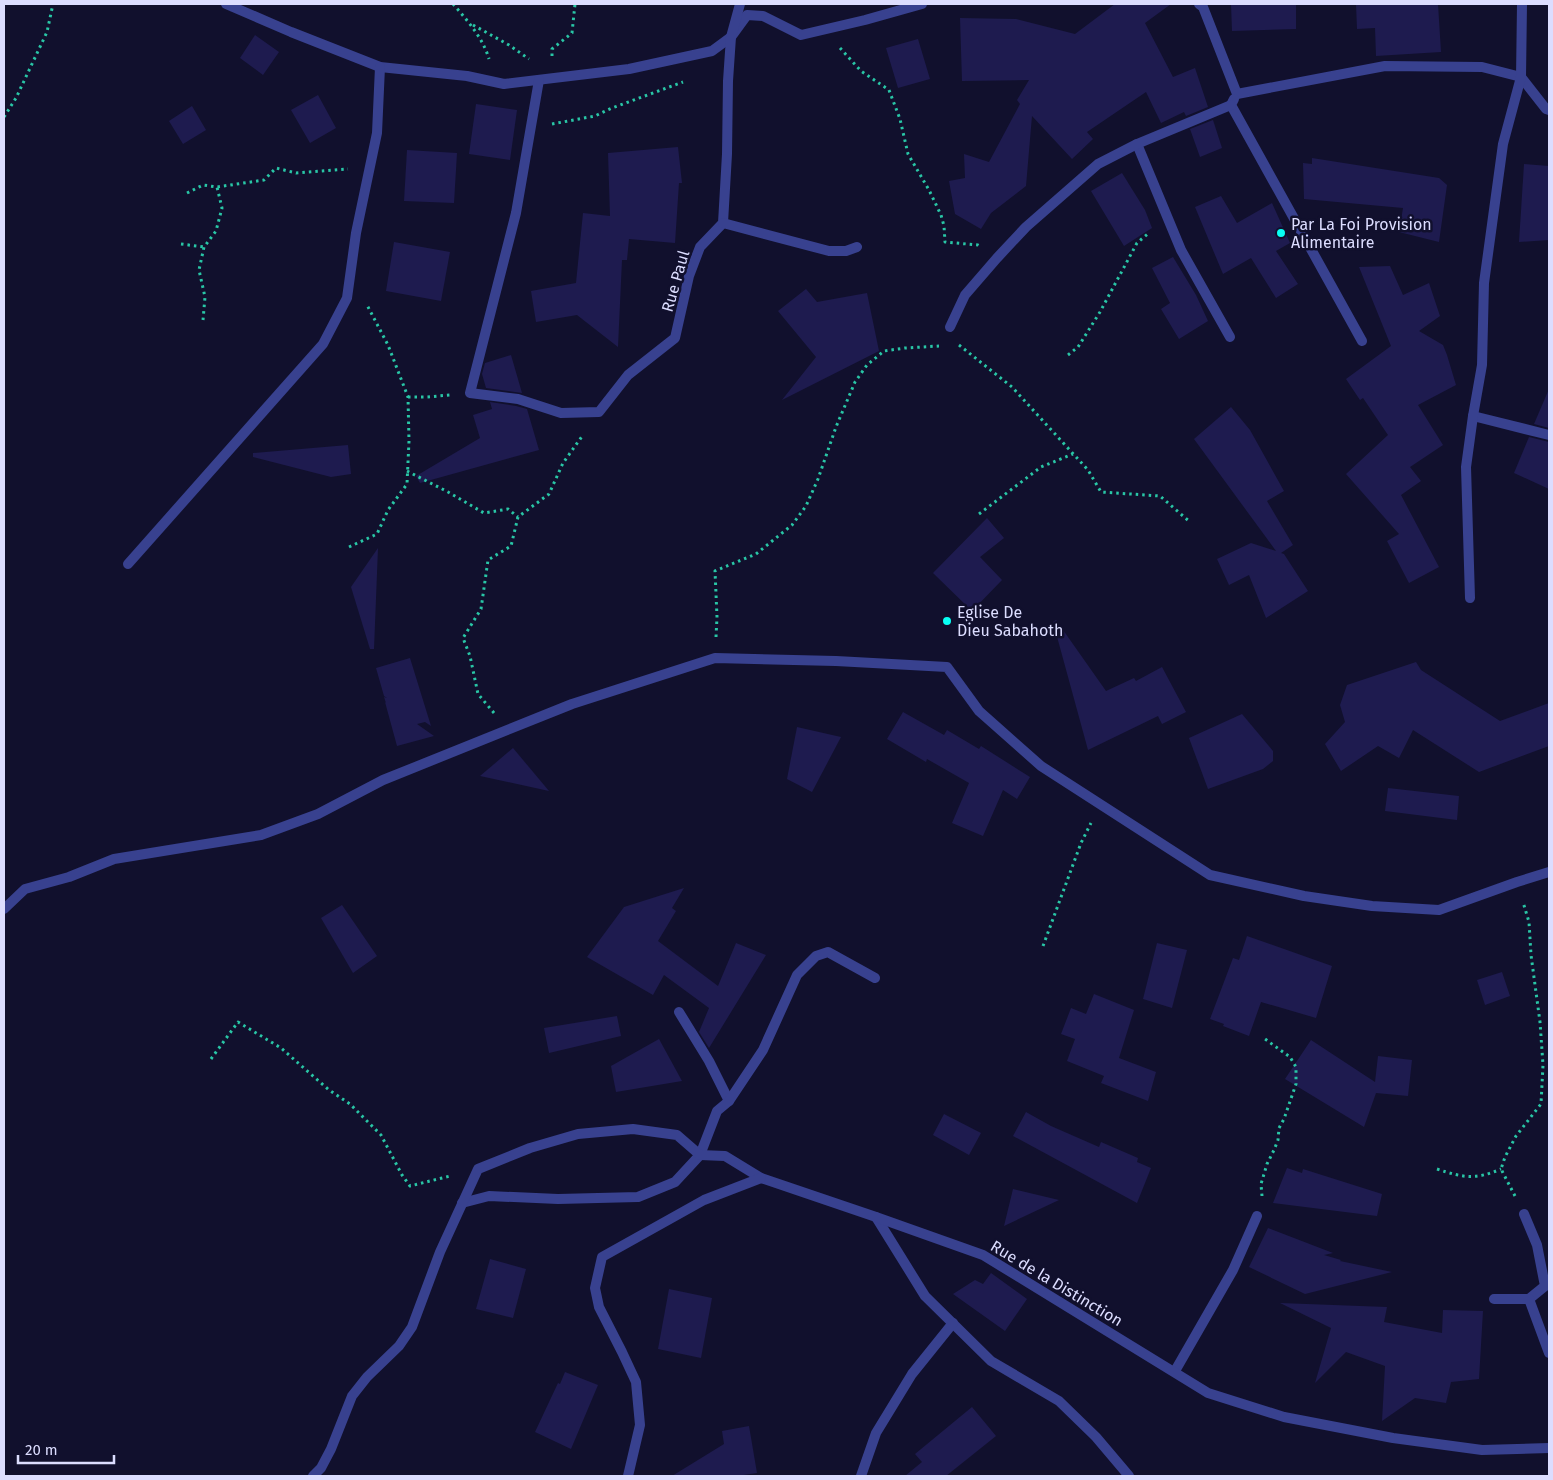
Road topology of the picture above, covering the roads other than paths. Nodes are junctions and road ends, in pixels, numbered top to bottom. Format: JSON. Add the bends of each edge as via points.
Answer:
{"nodes":[{"id":1,"x":226,"y":4,"type":"edge"},
{"id":2,"x":740,"y":4,"type":"edge"},
{"id":3,"x":922,"y":4,"type":"edge"},
{"id":4,"x":1199,"y":4,"type":"edge"},
{"id":5,"x":1522,"y":4,"type":"edge"},
{"id":6,"x":731,"y":37,"type":"junction"},
{"id":7,"x":380,"y":67,"type":"junction"},
{"id":8,"x":1521,"y":77,"type":"junction"},
{"id":9,"x":544,"y":79,"type":"junction"},
{"id":10,"x":1237,"y":94,"type":"junction"},
{"id":11,"x":1231,"y":105,"type":"junction"},
{"id":12,"x":1549,"y":110,"type":"edge"},
{"id":13,"x":1137,"y":144,"type":"junction"},
{"id":14,"x":723,"y":223,"type":"junction"},
{"id":15,"x":857,"y":247,"type":"dead end"},
{"id":16,"x":949,"y":332,"type":"road end"},
{"id":17,"x":1230,"y":337,"type":"dead end"},
{"id":18,"x":1362,"y":341,"type":"dead end"},
{"id":19,"x":1472,"y":416,"type":"junction"},
{"id":20,"x":1549,"y":435,"type":"edge"},
{"id":21,"x":128,"y":564,"type":"dead end"},
{"id":22,"x":1470,"y":598,"type":"dead end"},
{"id":23,"x":1549,"y":872,"type":"edge"},
{"id":24,"x":4,"y":909,"type":"edge"},
{"id":25,"x":875,"y":978,"type":"dead end"},
{"id":26,"x":679,"y":1012,"type":"dead end"},
{"id":27,"x":729,"y":1101,"type":"junction"},
{"id":28,"x":700,"y":1155,"type":"junction"},
{"id":29,"x":760,"y":1178,"type":"junction"},
{"id":30,"x":462,"y":1203,"type":"junction"},
{"id":31,"x":1524,"y":1214,"type":"road end"},
{"id":32,"x":1257,"y":1216,"type":"road end"},
{"id":33,"x":876,"y":1217,"type":"junction"},
{"id":34,"x":1494,"y":1299,"type":"dead end"},
{"id":35,"x":1529,"y":1299,"type":"junction"},
{"id":36,"x":953,"y":1323,"type":"junction"},
{"id":37,"x":1549,"y":1353,"type":"edge"},
{"id":38,"x":1175,"y":1371,"type":"junction"},
{"id":39,"x":1549,"y":1448,"type":"edge"},
{"id":40,"x":312,"y":1476,"type":"edge"},
{"id":41,"x":628,"y":1476,"type":"edge"},
{"id":42,"x":861,"y":1476,"type":"edge"},
{"id":43,"x":1130,"y":1476,"type":"edge"}],
"edges":[{"from":1,"to":7,"type":"street"},
{"from":2,"to":6,"type":"street"},
{"from":3,"to":6,"type":"street","via":[[801,35],[763,16],[747,15]]},
{"from":4,"to":10,"type":"street","via":[[1204,7]]},
{"from":5,"to":8,"type":"street"},
{"from":6,"to":9,"type":"street","via":[[712,51],[629,69]]},
{"from":6,"to":14,"type":"street"},
{"from":7,"to":9,"type":"street","via":[[467,76],[504,84]]},
{"from":7,"to":21,"type":"street","via":[[377,133],[356,233],[347,298],[323,344]]},
{"from":8,"to":10,"type":"street","via":[[1482,68],[1385,66]]},
{"from":8,"to":12,"type":"street"},
{"from":8,"to":19,"type":"street","via":[[1501,154],[1484,283],[1482,365]]},
{"from":9,"to":14,"type":"street","name":"Rue Paul","via":[[531,126],[516,213],[470,393],[518,399],[561,413],[599,412],[628,375],[675,338],[689,276],[700,247]]},
{"from":10,"to":11,"type":"street"},
{"from":11,"to":13,"type":"street"},
{"from":11,"to":18,"type":"street"},
{"from":13,"to":16,"type":"street","via":[[1098,164],[1026,226],[965,295]]},
{"from":13,"to":17,"type":"street","via":[[1181,250]]},
{"from":14,"to":15,"type":"street","via":[[829,252]]},
{"from":19,"to":20,"type":"street"},
{"from":19,"to":22,"type":"street","via":[[1466,467]]},
{"from":23,"to":24,"type":"street","via":[[1439,910],[1372,906],[1304,896],[1210,876],[1041,766],[979,711],[947,667],[715,658],[572,704],[383,780],[318,814],[261,835],[114,859],[69,878],[25,889]]},
{"from":25,"to":27,"type":"street","via":[[828,952],[816,956],[797,975],[763,1050]]},
{"from":26,"to":27,"type":"street","via":[[709,1060]]},
{"from":27,"to":28,"type":"street","via":[[717,1111]]},
{"from":28,"to":29,"type":"street","name":"Rue de la Distinction","via":[[725,1156]]},
{"from":28,"to":30,"type":"street","via":[[675,1182],[638,1197],[558,1199],[489,1196]]},
{"from":28,"to":30,"type":"street","via":[[677,1136],[633,1128],[578,1134],[530,1148],[478,1169]]},
{"from":29,"to":33,"type":"street","name":"Rue de la Distinction"},
{"from":29,"to":41,"type":"street","via":[[704,1200],[602,1257],[594,1288],[598,1308],[636,1382],[640,1425]]},
{"from":30,"to":40,"type":"street","via":[[412,1327],[399,1346],[352,1396],[331,1449],[321,1468]]},
{"from":31,"to":35,"type":"street","via":[[1537,1245],[1545,1286]]},
{"from":32,"to":38,"type":"street","via":[[1233,1270]]},
{"from":33,"to":36,"type":"street","via":[[925,1296]]},
{"from":33,"to":38,"type":"street","name":"Rue de la Distinction","via":[[983,1255]]},
{"from":34,"to":35,"type":"street"},
{"from":35,"to":37,"type":"street"},
{"from":36,"to":42,"type":"street","via":[[912,1374],[876,1433]]},
{"from":36,"to":43,"type":"street","via":[[991,1361],[1059,1401]]},
{"from":38,"to":39,"type":"street","name":"Rue de la Distinction","via":[[1208,1393],[1284,1417],[1393,1438],[1482,1450]]}]}
